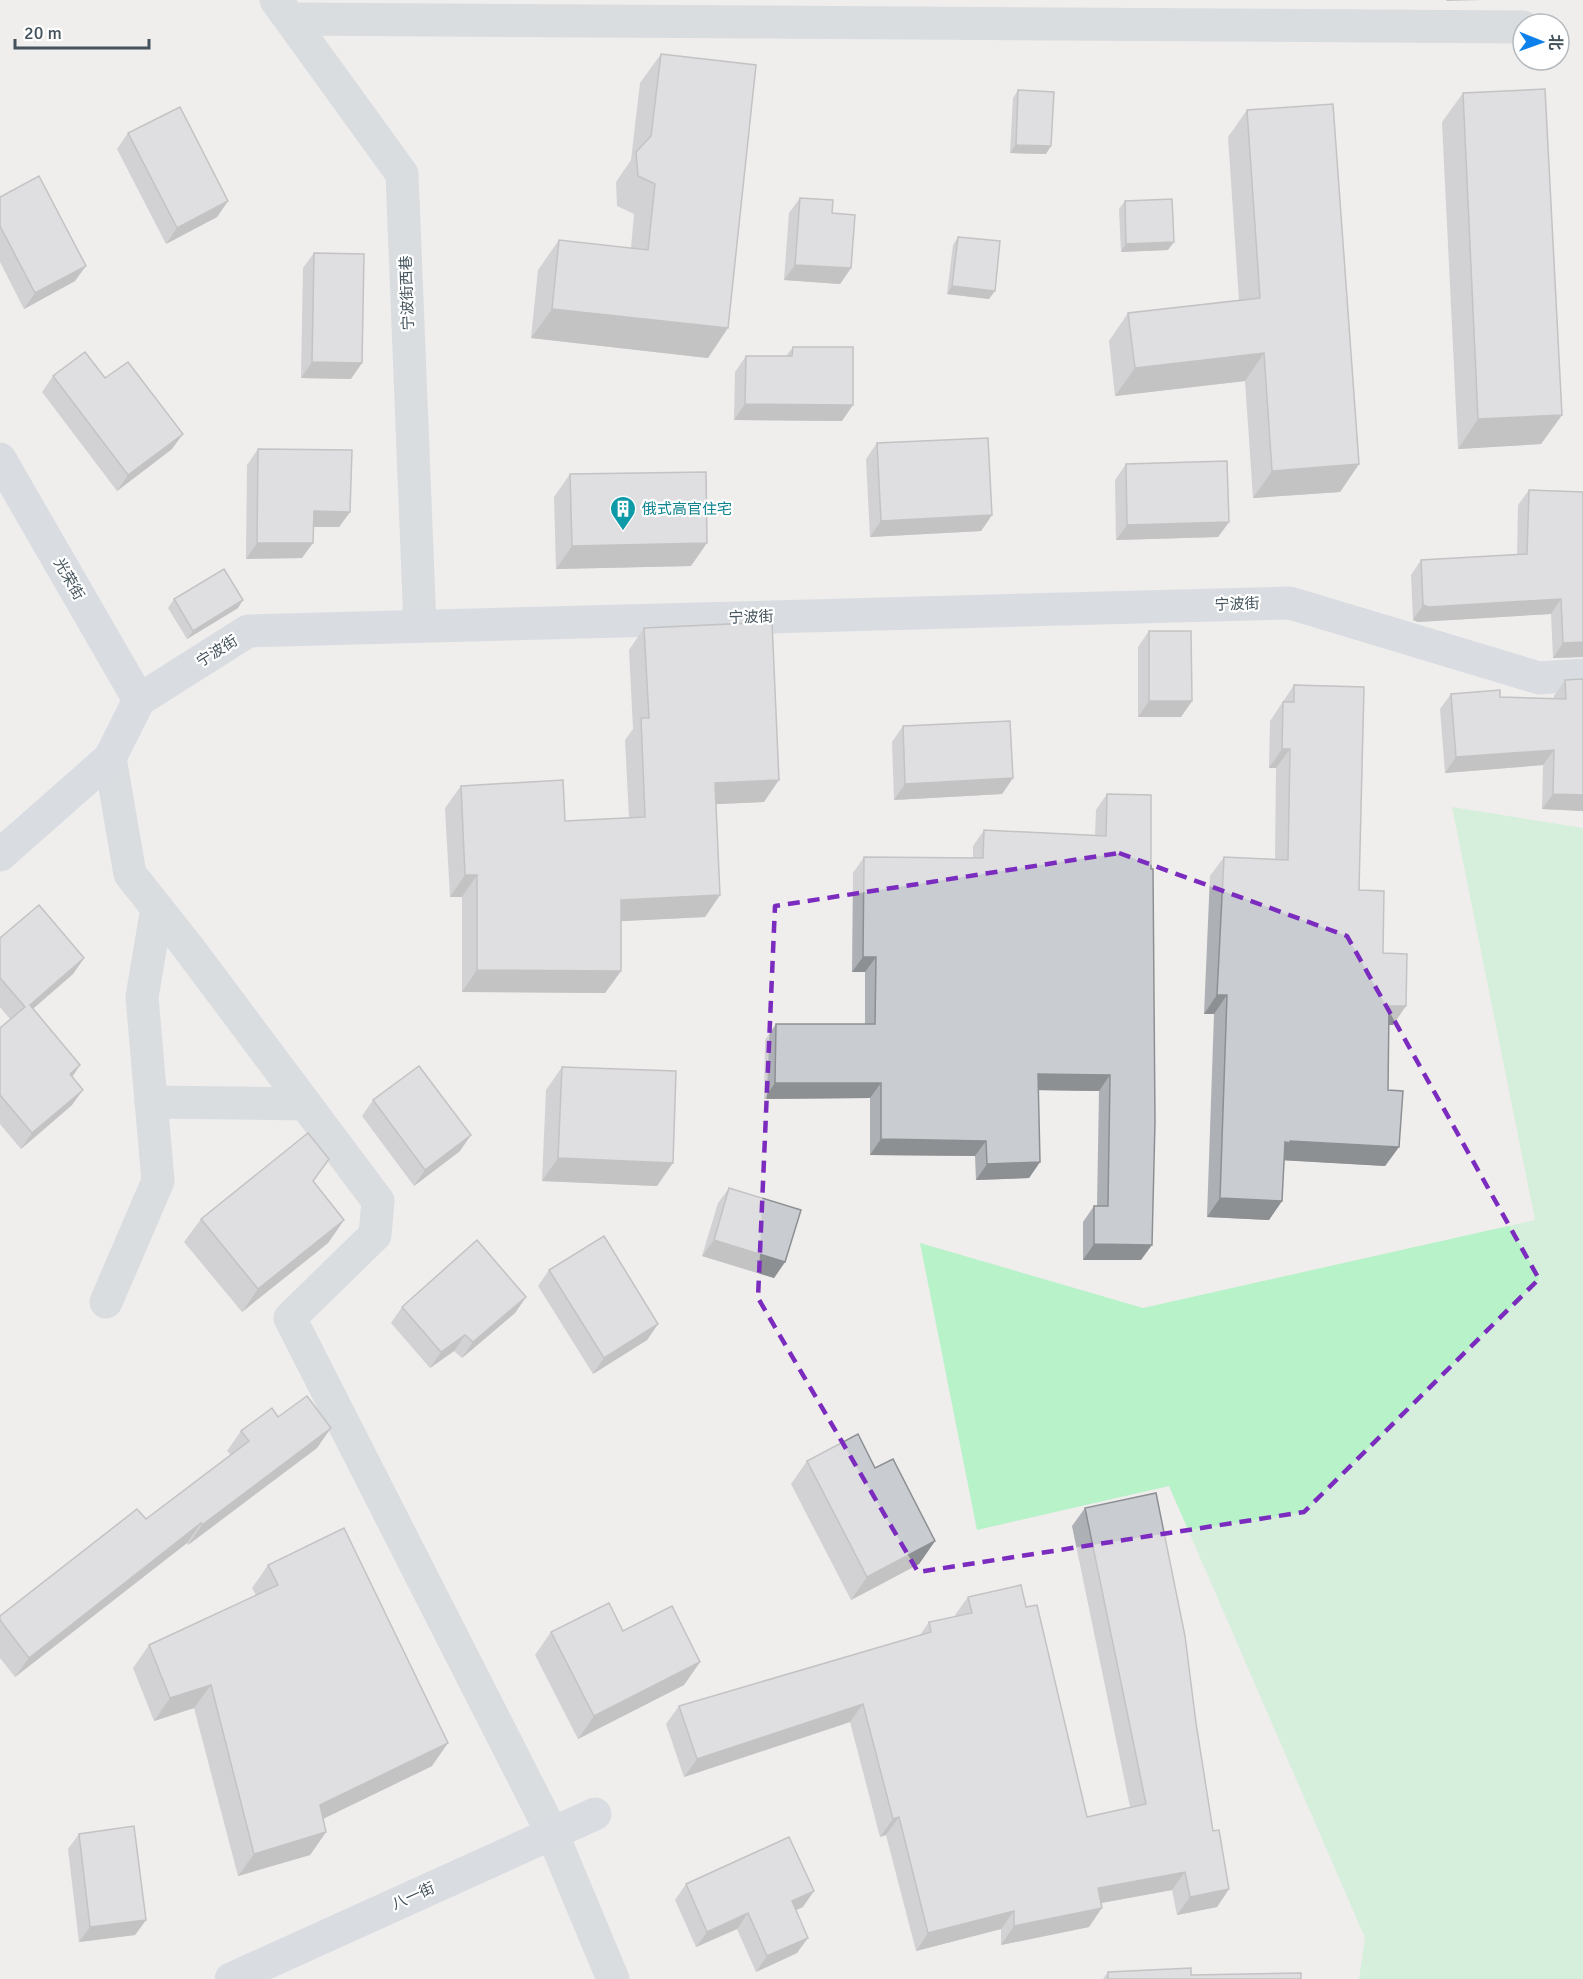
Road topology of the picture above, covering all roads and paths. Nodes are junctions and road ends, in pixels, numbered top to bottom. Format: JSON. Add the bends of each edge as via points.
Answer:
{"nodes":[{"id":1,"x":283,"y":9,"type":"edge"},
{"id":2,"x":1511,"y":27,"type":"edge"},
{"id":3,"x":0,"y":459,"type":"edge"},
{"id":4,"x":420,"y":626,"type":"junction"},
{"id":5,"x":1583,"y":675,"type":"edge"},
{"id":6,"x":139,"y":700,"type":"junction"},
{"id":7,"x":110,"y":758,"type":"junction"},
{"id":8,"x":0,"y":855,"type":"edge"},
{"id":9,"x":157,"y":908,"type":"junction"},
{"id":10,"x":151,"y":1102,"type":"junction"},
{"id":11,"x":304,"y":1104,"type":"junction"},
{"id":12,"x":106,"y":1302,"type":"dead end"},
{"id":13,"x":595,"y":1814,"type":"dead end"},
{"id":14,"x":552,"y":1833,"type":"junction"},
{"id":15,"x":231,"y":1979,"type":"edge"},
{"id":16,"x":613,"y":1979,"type":"edge"}],
"edges":[{"from":1,"to":2,"type":"street"},
{"from":1,"to":4,"type":"street","name":"宁波街西巷","via":[[402,174]]},
{"from":3,"to":6,"type":"street","name":"光荣街"},
{"from":4,"to":5,"type":"street","name":"宁波街","via":[[1290,603],[1539,678]]},
{"from":4,"to":6,"type":"street","name":"宁波街","via":[[248,632]]},
{"from":6,"to":7,"type":"street"},
{"from":7,"to":8,"type":"street"},
{"from":7,"to":9,"type":"street","via":[[130,874]]},
{"from":9,"to":10,"type":"street","via":[[141,998]]},
{"from":9,"to":11,"type":"street"},
{"from":10,"to":11,"type":"street"},
{"from":10,"to":12,"type":"street","via":[[158,1181]]},
{"from":11,"to":14,"type":"street","via":[[378,1201],[375,1235],[290,1318]]},
{"from":13,"to":14,"type":"street","name":"八一街"},
{"from":14,"to":15,"type":"street","name":"八一街"},
{"from":14,"to":16,"type":"street"}]}
